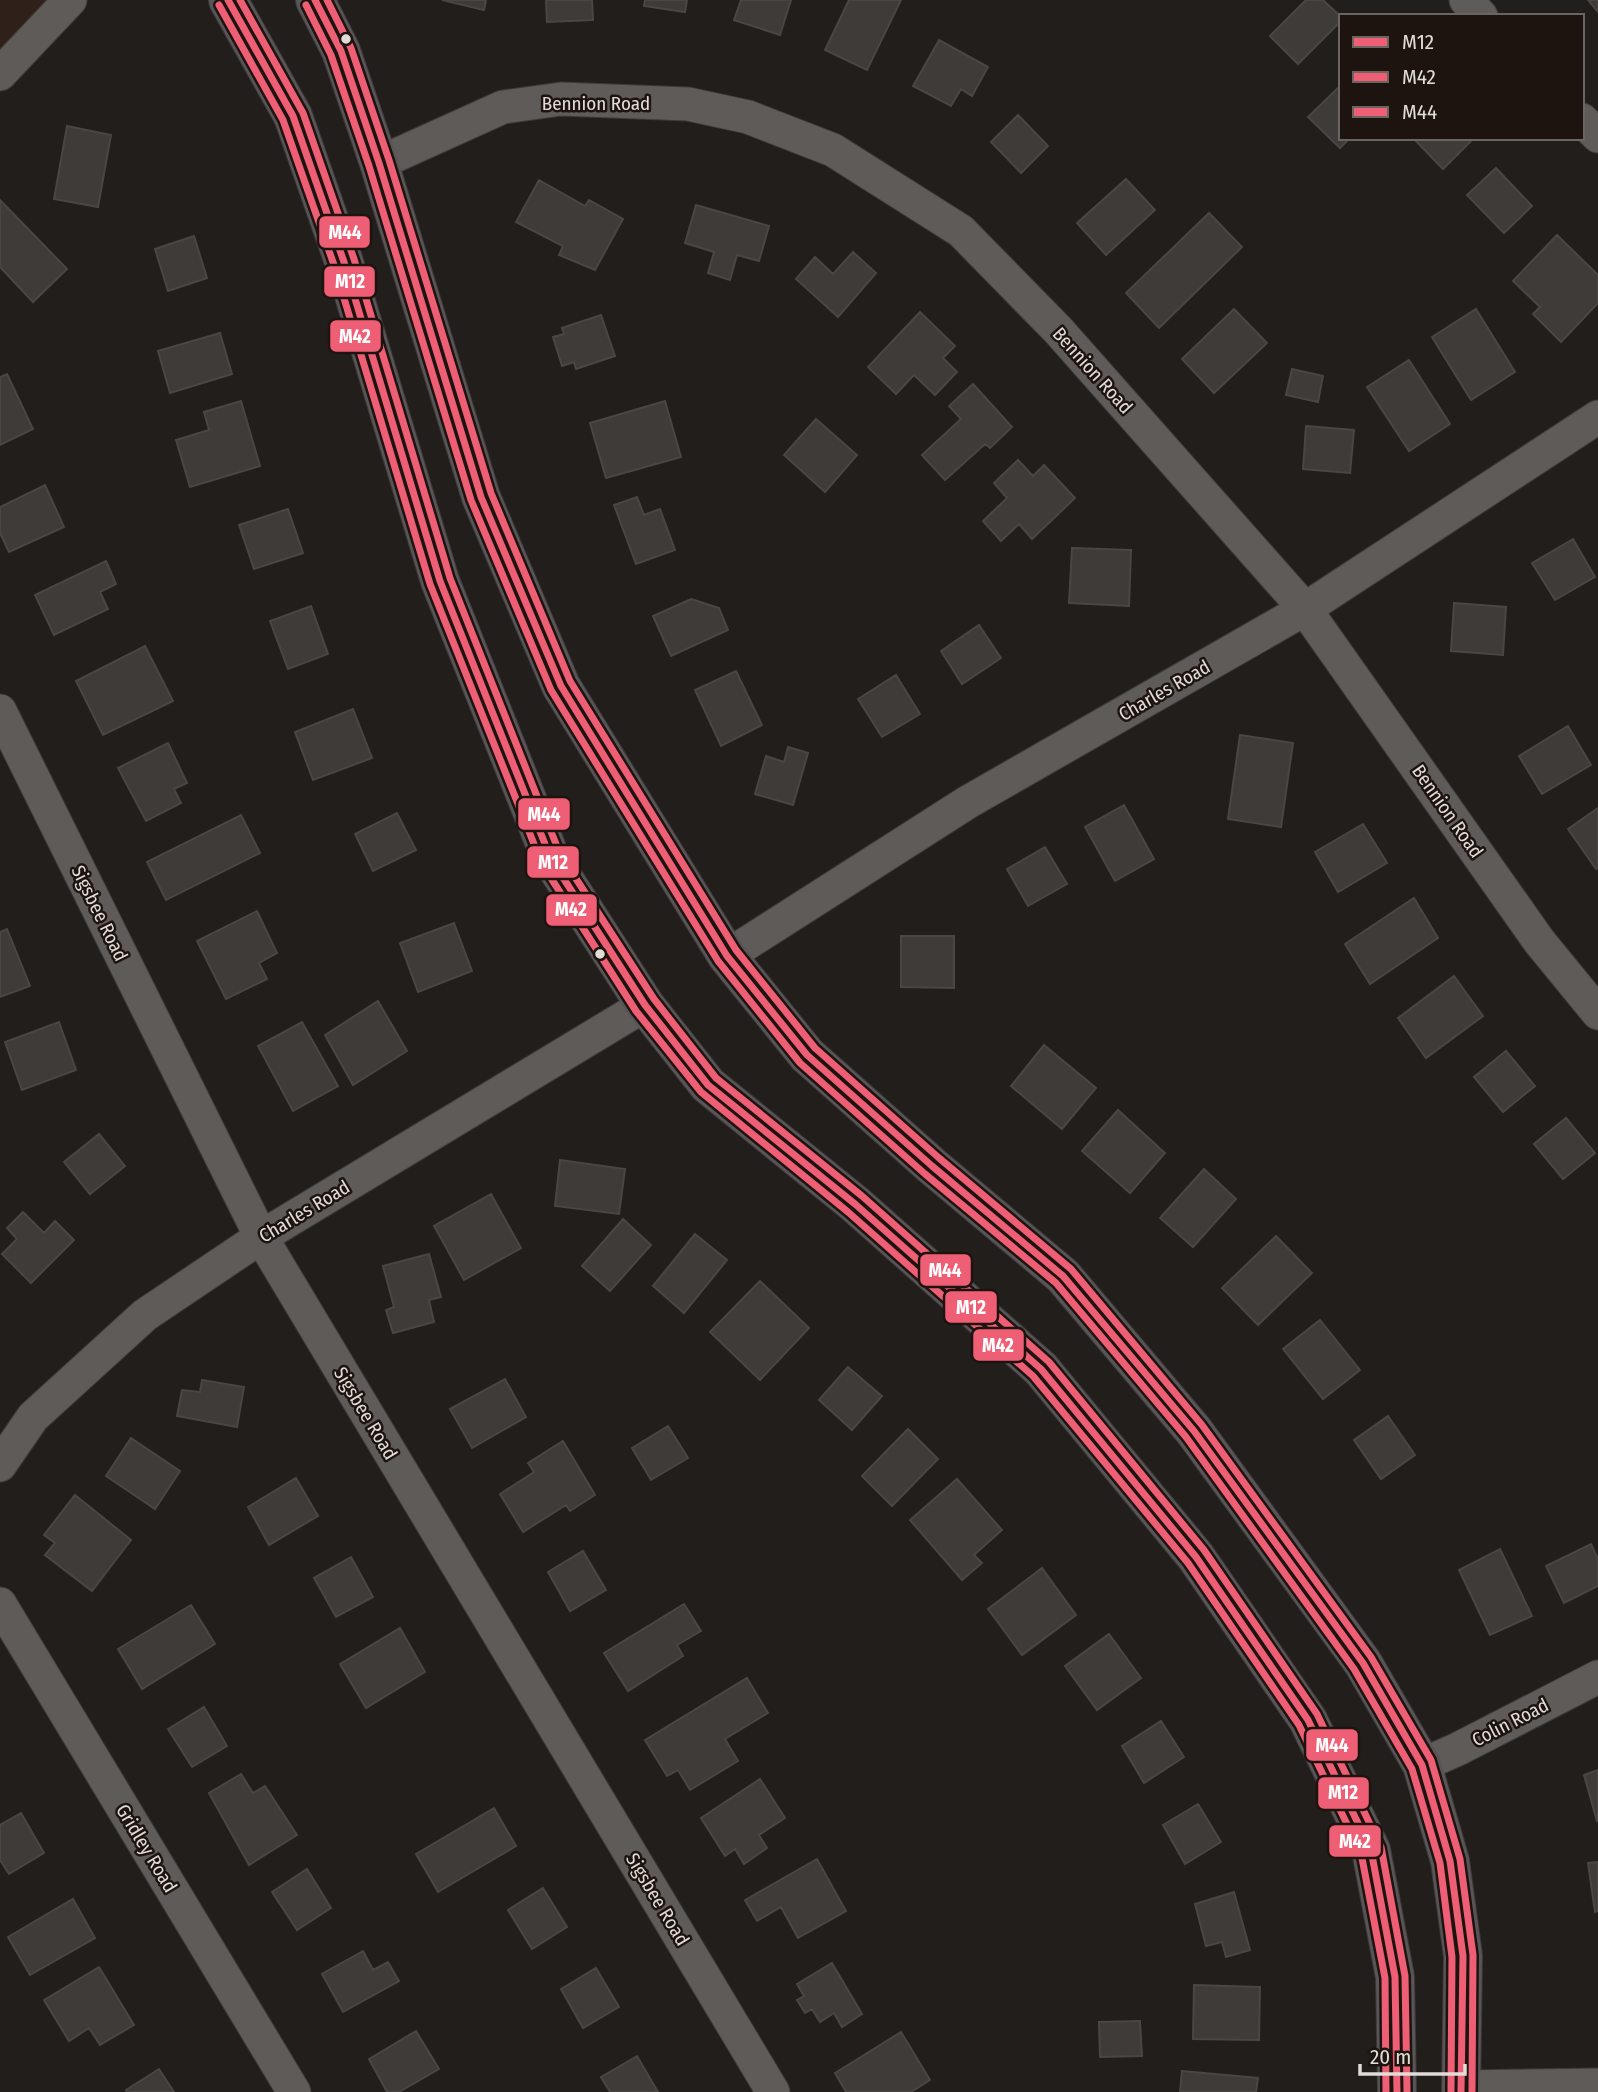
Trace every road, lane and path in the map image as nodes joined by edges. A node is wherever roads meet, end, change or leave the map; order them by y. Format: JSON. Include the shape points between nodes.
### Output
{"nodes":[{"id":1,"x":70,"y":0,"type":"edge"},
{"id":2,"x":228,"y":0,"type":"edge"},
{"id":3,"x":315,"y":0,"type":"edge"},
{"id":4,"x":1466,"y":0,"type":"edge"},
{"id":5,"x":1479,"y":14,"type":"edge"},
{"id":6,"x":0,"y":74,"type":"edge"},
{"id":7,"x":1584,"y":122,"type":"edge"},
{"id":8,"x":1598,"y":136,"type":"edge"},
{"id":9,"x":379,"y":163,"type":"junction"},
{"id":10,"x":1598,"y":417,"type":"edge"},
{"id":11,"x":1305,"y":609,"type":"junction"},
{"id":12,"x":0,"y":711,"type":"edge"},
{"id":13,"x":727,"y":956,"type":"junction"},
{"id":14,"x":645,"y":1005,"type":"junction"},
{"id":15,"x":1598,"y":1013,"type":"edge"},
{"id":16,"x":261,"y":1237,"type":"junction"},
{"id":17,"x":0,"y":1465,"type":"edge"},
{"id":18,"x":0,"y":1604,"type":"edge"},
{"id":19,"x":1598,"y":1677,"type":"edge"},
{"id":20,"x":1422,"y":1765,"type":"junction"},
{"id":21,"x":1598,"y":2085,"type":"edge"},
{"id":22,"x":1461,"y":2090,"type":"edge"},
{"id":23,"x":294,"y":2092,"type":"edge"},
{"id":24,"x":773,"y":2092,"type":"edge"},
{"id":25,"x":1397,"y":2092,"type":"edge"}],
"edges":[{"from":1,"to":6,"type":"street"},
{"from":2,"to":14,"type":"main road","via":[[293,116],[344,262],[440,581],[551,859]]},
{"from":3,"to":9,"type":"main road","via":[[341,51]]},
{"from":4,"to":5,"type":"street"},
{"from":7,"to":8,"type":"street"},
{"from":9,"to":11,"type":"street","name":"Bennion Road","via":[[503,107],[561,99],[688,104],[748,117],[833,150],[961,231],[1058,330]]},
{"from":9,"to":13,"type":"main road","via":[[481,497],[561,686]]},
{"from":10,"to":11,"type":"street","name":"Charles Road"},
{"from":11,"to":13,"type":"street","name":"Charles Road","via":[[968,802]]},
{"from":11,"to":15,"type":"street","name":"Bennion Road","via":[[1539,941]]},
{"from":12,"to":16,"type":"street","name":"Sigsbee Road"},
{"from":13,"to":20,"type":"main road","via":[[807,1055],[1063,1276],[1194,1431],[1363,1663]]},
{"from":14,"to":16,"type":"street","name":"Charles Road"},
{"from":14,"to":25,"type":"main road","via":[[708,1085],[855,1205],[1041,1369],[1204,1567],[1308,1720],[1371,1850],[1395,1977]]},
{"from":16,"to":17,"type":"street","name":"Charles Road","via":[[145,1315],[33,1417]]},
{"from":16,"to":24,"type":"street","name":"Sigsbee Road"},
{"from":18,"to":23,"type":"street","name":"Gridley Road"},
{"from":19,"to":20,"type":"street","name":"Colin Road"},
{"from":20,"to":22,"type":"main road","via":[[1450,1861],[1464,1956]]},
{"from":21,"to":22,"type":"street"}]}
